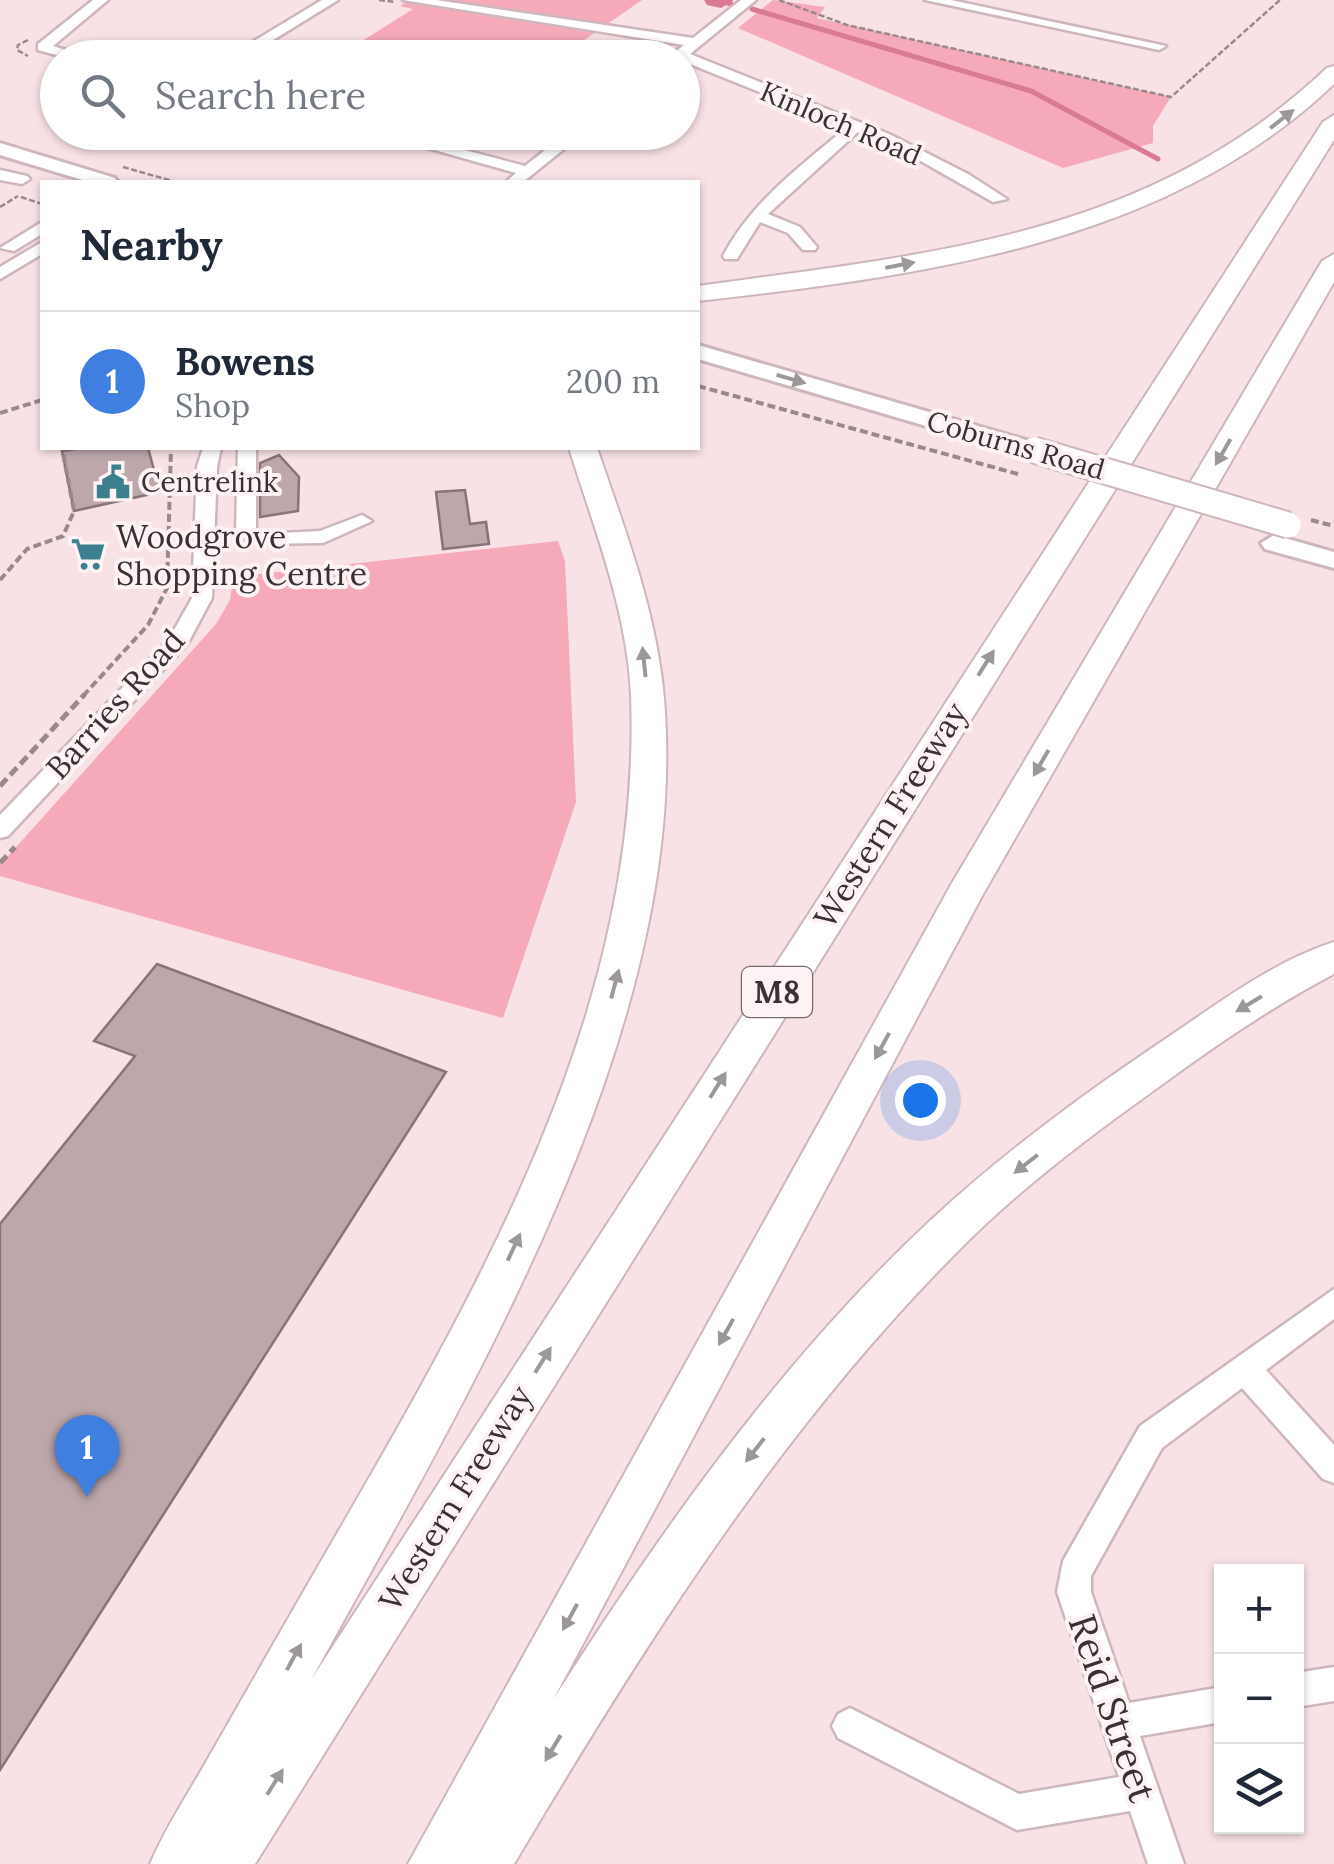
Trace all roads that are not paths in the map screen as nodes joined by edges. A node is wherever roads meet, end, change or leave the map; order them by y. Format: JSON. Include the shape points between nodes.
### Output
{"nodes":[{"id":1,"x":101,"y":0,"type":"edge"},
{"id":2,"x":331,"y":0,"type":"edge"},
{"id":3,"x":410,"y":0,"type":"edge"},
{"id":4,"x":749,"y":0,"type":"edge"},
{"id":5,"x":932,"y":0,"type":"edge"},
{"id":6,"x":1026,"y":0,"type":"edge"},
{"id":7,"x":1010,"y":16,"type":"junction"},
{"id":8,"x":52,"y":40,"type":"edge"},
{"id":9,"x":263,"y":40,"type":"edge"},
{"id":10,"x":670,"y":40,"type":"edge"},
{"id":11,"x":700,"y":41,"type":"edge"},
{"id":12,"x":1159,"y":46,"type":"dead end"},
{"id":13,"x":700,"y":65,"type":"edge"},
{"id":14,"x":1334,"y":72,"type":"edge"},
{"id":15,"x":1334,"y":122,"type":"edge"},
{"id":16,"x":855,"y":127,"type":"junction"},
{"id":17,"x":0,"y":149,"type":"edge"},
{"id":18,"x":445,"y":150,"type":"edge"},
{"id":19,"x":555,"y":150,"type":"edge"},
{"id":20,"x":527,"y":172,"type":"junction"},
{"id":21,"x":0,"y":174,"type":"edge"},
{"id":22,"x":101,"y":180,"type":"edge"},
{"id":23,"x":515,"y":180,"type":"edge"},
{"id":24,"x":27,"y":187,"type":"edge"},
{"id":25,"x":999,"y":198,"type":"dead end"},
{"id":26,"x":757,"y":215,"type":"junction"},
{"id":27,"x":40,"y":228,"type":"edge"},
{"id":28,"x":21,"y":241,"type":"junction"},
{"id":29,"x":40,"y":244,"type":"edge"},
{"id":30,"x":40,"y":245,"type":"edge"},
{"id":31,"x":809,"y":248,"type":"dead end"},
{"id":32,"x":731,"y":256,"type":"dead end"},
{"id":33,"x":1334,"y":262,"type":"edge"},
{"id":34,"x":2,"y":266,"type":"edge"},
{"id":35,"x":701,"y":293,"type":"edge"},
{"id":36,"x":700,"y":353,"type":"edge"},
{"id":37,"x":700,"y":375,"type":"edge"},
{"id":38,"x":211,"y":450,"type":"edge"},
{"id":39,"x":246,"y":450,"type":"edge"},
{"id":40,"x":585,"y":450,"type":"edge"},
{"id":41,"x":1024,"y":464,"type":"junction"},
{"id":42,"x":362,"y":520,"type":"dead end"},
{"id":43,"x":1281,"y":534,"type":"junction"},
{"id":44,"x":1334,"y":538,"type":"edge"},
{"id":45,"x":1334,"y":560,"type":"edge"},
{"id":46,"x":0,"y":830,"type":"edge"},
{"id":47,"x":1334,"y":957,"type":"edge"},
{"id":48,"x":1334,"y":1302,"type":"edge"},
{"id":49,"x":1245,"y":1369,"type":"junction"},
{"id":50,"x":1334,"y":1468,"type":"edge"},
{"id":51,"x":1334,"y":1684,"type":"edge"},
{"id":52,"x":1304,"y":1689,"type":"edge"},
{"id":53,"x":1214,"y":1705,"type":"edge"},
{"id":54,"x":1117,"y":1722,"type":"junction"},
{"id":55,"x":850,"y":1726,"type":"dead end"},
{"id":56,"x":1141,"y":1791,"type":"junction"},
{"id":57,"x":178,"y":1864,"type":"edge"},
{"id":58,"x":223,"y":1864,"type":"edge"},
{"id":59,"x":436,"y":1864,"type":"edge"},
{"id":60,"x":483,"y":1864,"type":"edge"},
{"id":61,"x":1166,"y":1864,"type":"edge"}],
"edges":[{"from":1,"to":8,"type":"street"},
{"from":2,"to":9,"type":"street"},
{"from":3,"to":10,"type":"street"},
{"from":4,"to":11,"type":"street"},
{"from":5,"to":7,"type":"street"},
{"from":6,"to":7,"type":"street"},
{"from":7,"to":12,"type":"street"},
{"from":13,"to":16,"type":"street","name":"Kinloch Road"},
{"from":35,"to":14,"type":"highway","one_way":true,"via":[[942,258],[1096,214],[1183,179],[1257,138]]},
{"from":58,"to":15,"type":"highway","name":"Western Freeway","number":"M8","one_way":true},
{"from":16,"to":25,"type":"street","name":"Kinloch Road"},
{"from":16,"to":26,"type":"street"},
{"from":17,"to":22,"type":"main road"},
{"from":18,"to":20,"type":"street"},
{"from":19,"to":20,"type":"street"},
{"from":20,"to":23,"type":"street"},
{"from":21,"to":24,"type":"main road"},
{"from":26,"to":31,"type":"street","via":[[794,230]]},
{"from":26,"to":32,"type":"street"},
{"from":27,"to":28,"type":"street"},
{"from":28,"to":29,"type":"street"},
{"from":28,"to":34,"type":"street"},
{"from":30,"to":34,"type":"street"},
{"from":33,"to":59,"type":"highway","one_way":true,"via":[[965,892]]},
{"from":36,"to":41,"type":"main road","name":"Coburns Road","one_way":true},
{"from":37,"to":41,"type":"main road","name":"Coburns Road"},
{"from":38,"to":46,"type":"street","name":"Barries Road","via":[[202,598],[176,643]]},
{"from":39,"to":42,"type":"street","via":[[246,531],[258,540],[322,536]]},
{"from":57,"to":40,"type":"highway","one_way":true,"via":[[492,1296],[607,1013],[641,858],[647,698],[637,616]]},
{"from":41,"to":43,"type":"main road","name":"Coburns Road"},
{"from":43,"to":44,"type":"main road","name":"Coburns Road"},
{"from":43,"to":45,"type":"main road","name":"Coburns Road"},
{"from":47,"to":60,"type":"highway","one_way":true,"via":[[1223,1021],[1103,1104],[1013,1174],[876,1306],[726,1487],[656,1585]]},
{"from":48,"to":49,"type":"street","name":"Reid Street"},
{"from":49,"to":50,"type":"street"},
{"from":49,"to":54,"type":"street","name":"Reid Street","via":[[1151,1437],[1074,1573],[1074,1592]]},
{"from":51,"to":52,"type":"street"},
{"from":53,"to":54,"type":"street"},
{"from":54,"to":56,"type":"street","name":"Reid Street"},
{"from":55,"to":56,"type":"street","via":[[1017,1812]]},
{"from":56,"to":61,"type":"street","name":"Reid Street"}]}
